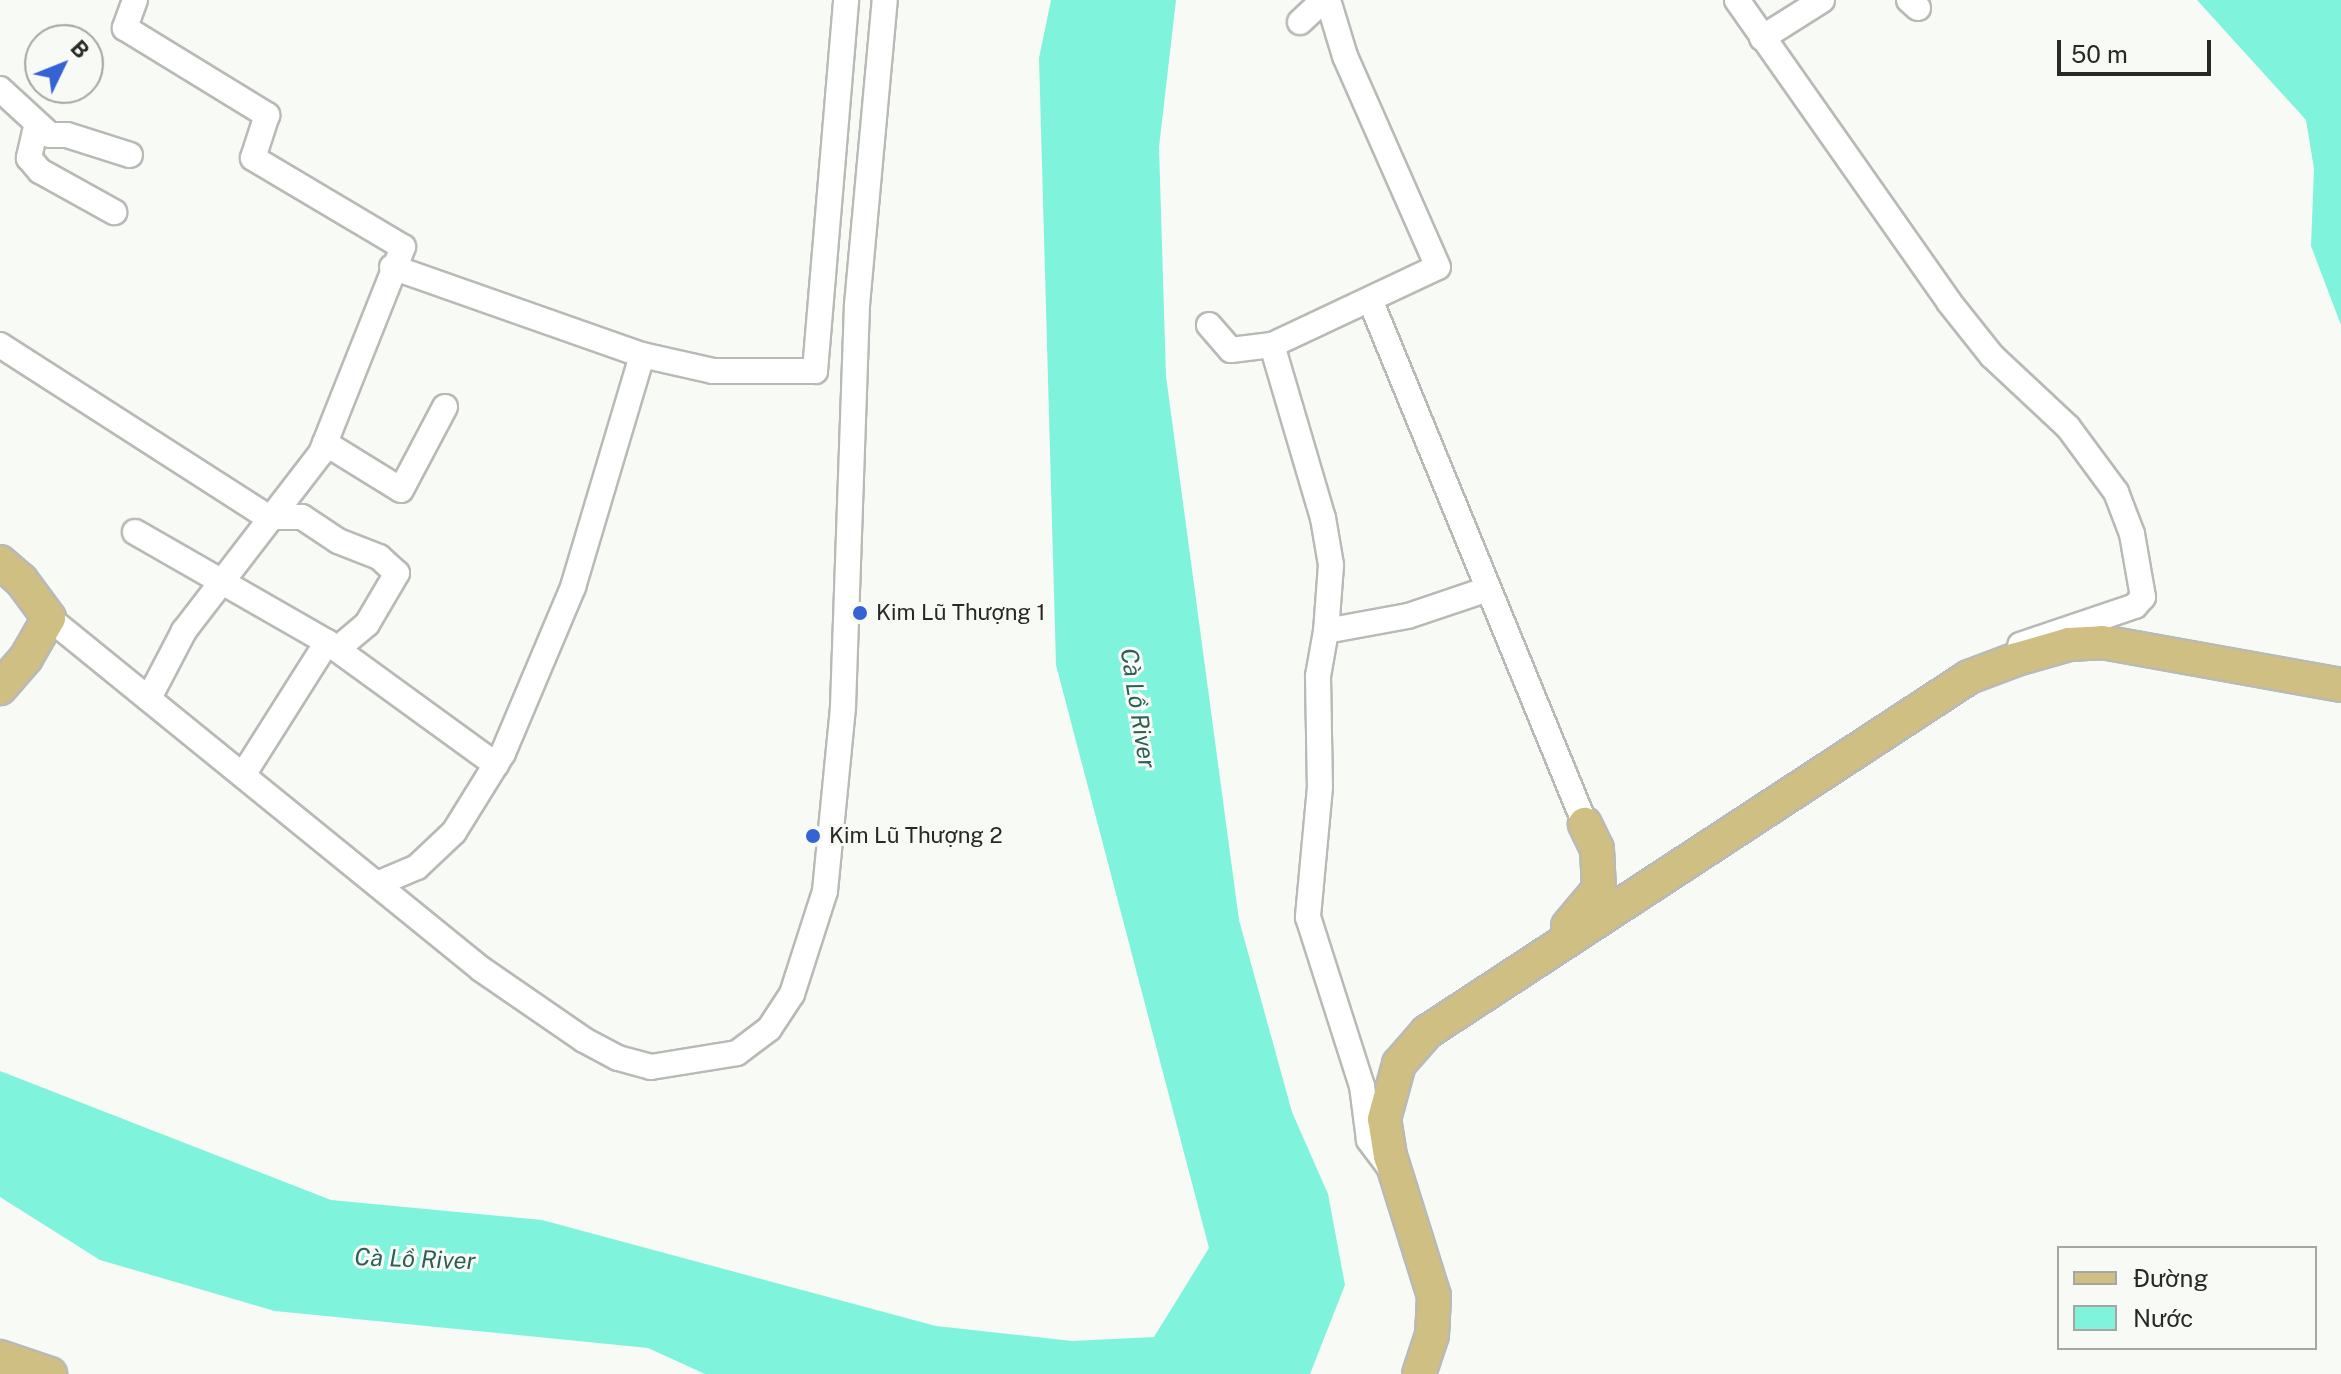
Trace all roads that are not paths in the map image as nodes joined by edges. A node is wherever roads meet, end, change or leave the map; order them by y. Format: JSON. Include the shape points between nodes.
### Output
{"nodes":[{"id":1,"x":135,"y":0,"type":"edge"},
{"id":2,"x":846,"y":0,"type":"edge"},
{"id":3,"x":885,"y":0,"type":"edge"},
{"id":4,"x":1326,"y":0,"type":"edge"},
{"id":5,"x":1737,"y":0,"type":"edge"},
{"id":6,"x":1822,"y":0,"type":"edge"},
{"id":7,"x":1300,"y":22,"type":"dead end"},
{"id":8,"x":1762,"y":38,"type":"junction"},
{"id":9,"x":0,"y":89,"type":"edge"},
{"id":10,"x":36,"y":127,"type":"junction"},
{"id":11,"x":130,"y":155,"type":"dead end"},
{"id":12,"x":114,"y":212,"type":"dead end"},
{"id":13,"x":392,"y":267,"type":"junction"},
{"id":14,"x":1371,"y":302,"type":"junction"},
{"id":15,"x":857,"y":305,"type":"junction"},
{"id":16,"x":1209,"y":325,"type":"dead end"},
{"id":17,"x":0,"y":345,"type":"edge"},
{"id":18,"x":1272,"y":345,"type":"junction"},
{"id":19,"x":642,"y":355,"type":"junction"},
{"id":20,"x":815,"y":371,"type":"junction"},
{"id":21,"x":445,"y":407,"type":"dead end"},
{"id":22,"x":325,"y":443,"type":"junction"},
{"id":23,"x":268,"y":517,"type":"junction"},
{"id":24,"x":135,"y":532,"type":"dead end"},
{"id":25,"x":0,"y":562,"type":"edge"},
{"id":26,"x":224,"y":579,"type":"junction"},
{"id":27,"x":1485,"y":590,"type":"junction"},
{"id":28,"x":49,"y":618,"type":"junction"},
{"id":29,"x":1326,"y":631,"type":"junction"},
{"id":30,"x":332,"y":646,"type":"junction"},
{"id":31,"x":1969,"y":677,"type":"junction"},
{"id":32,"x":2341,"y":685,"type":"edge"},
{"id":33,"x":0,"y":688,"type":"edge"},
{"id":34,"x":149,"y":698,"type":"junction"},
{"id":35,"x":496,"y":765,"type":"junction"},
{"id":36,"x":243,"y":775,"type":"junction"},
{"id":37,"x":1585,"y":824,"type":"joint"},
{"id":38,"x":377,"y":884,"type":"junction"},
{"id":39,"x":1536,"y":961,"type":"junction"},
{"id":40,"x":1396,"y":1175,"type":"junction"},
{"id":41,"x":0,"y":1357,"type":"edge"},
{"id":42,"x":50,"y":1374,"type":"edge"},
{"id":43,"x":1419,"y":1374,"type":"edge"}],
"edges":[{"from":1,"to":13,"type":"street","via":[[125,28],[267,115],[253,158],[403,247]]},
{"from":2,"to":20,"type":"street"},
{"from":3,"to":15,"type":"street"},
{"from":4,"to":7,"type":"street"},
{"from":4,"to":14,"type":"street","via":[[1345,56],[1437,260],[1432,271]]},
{"from":5,"to":8,"type":"street"},
{"from":6,"to":8,"type":"street"},
{"from":8,"to":31,"type":"street","via":[[1949,302],[1992,356],[2024,381],[2095,460],[2116,492],[2132,534],[2143,577],[2143,597],[2135,606],[2021,644]]},
{"from":9,"to":10,"type":"street"},
{"from":10,"to":11,"type":"street"},
{"from":10,"to":12,"type":"street","via":[[29,158],[40,171]]},
{"from":13,"to":19,"type":"street"},
{"from":13,"to":22,"type":"street"},
{"from":14,"to":18,"type":"street"},
{"from":14,"to":27,"type":"street"},
{"from":15,"to":20,"type":"street"},
{"from":15,"to":38,"type":"street","via":[[843,706],[825,891],[808,956],[769,1029],[737,1053],[686,1065],[651,1067],[618,1058],[481,969]]},
{"from":16,"to":18,"type":"street","via":[[1231,350]]},
{"from":17,"to":23,"type":"street"},
{"from":18,"to":29,"type":"street","via":[[1323,518],[1331,565]]},
{"from":19,"to":20,"type":"street","via":[[713,371]]},
{"from":19,"to":35,"type":"street","via":[[573,587]]},
{"from":21,"to":22,"type":"street","via":[[401,490]]},
{"from":22,"to":23,"type":"street"},
{"from":23,"to":26,"type":"street"},
{"from":23,"to":30,"type":"street","via":[[302,517],[338,541],[379,557],[397,573],[367,624]]},
{"from":24,"to":26,"type":"street"},
{"from":25,"to":28,"type":"main road"},
{"from":26,"to":30,"type":"street"},
{"from":26,"to":34,"type":"street","via":[[184,631]]},
{"from":27,"to":29,"type":"street","via":[[1408,616]]},
{"from":27,"to":37,"type":"street"},
{"from":28,"to":33,"type":"main road","via":[[26,658]]},
{"from":28,"to":34,"type":"street"},
{"from":29,"to":40,"type":"street","via":[[1318,676],[1320,787],[1308,917],[1358,1073],[1369,1140]]},
{"from":30,"to":35,"type":"street"},
{"from":30,"to":36,"type":"street"},
{"from":31,"to":32,"type":"main road","via":[[2069,644],[2102,642]]},
{"from":31,"to":39,"type":"main road"},
{"from":34,"to":36,"type":"street"},
{"from":35,"to":38,"type":"street","via":[[454,832],[417,867]]},
{"from":36,"to":38,"type":"street"},
{"from":37,"to":39,"type":"main road","via":[[1597,849],[1599,889]]},
{"from":39,"to":40,"type":"main road","via":[[1427,1032],[1399,1064],[1384,1119]]},
{"from":40,"to":43,"type":"main road","via":[[1434,1296],[1432,1335]]},
{"from":41,"to":42,"type":"main road"}]}
